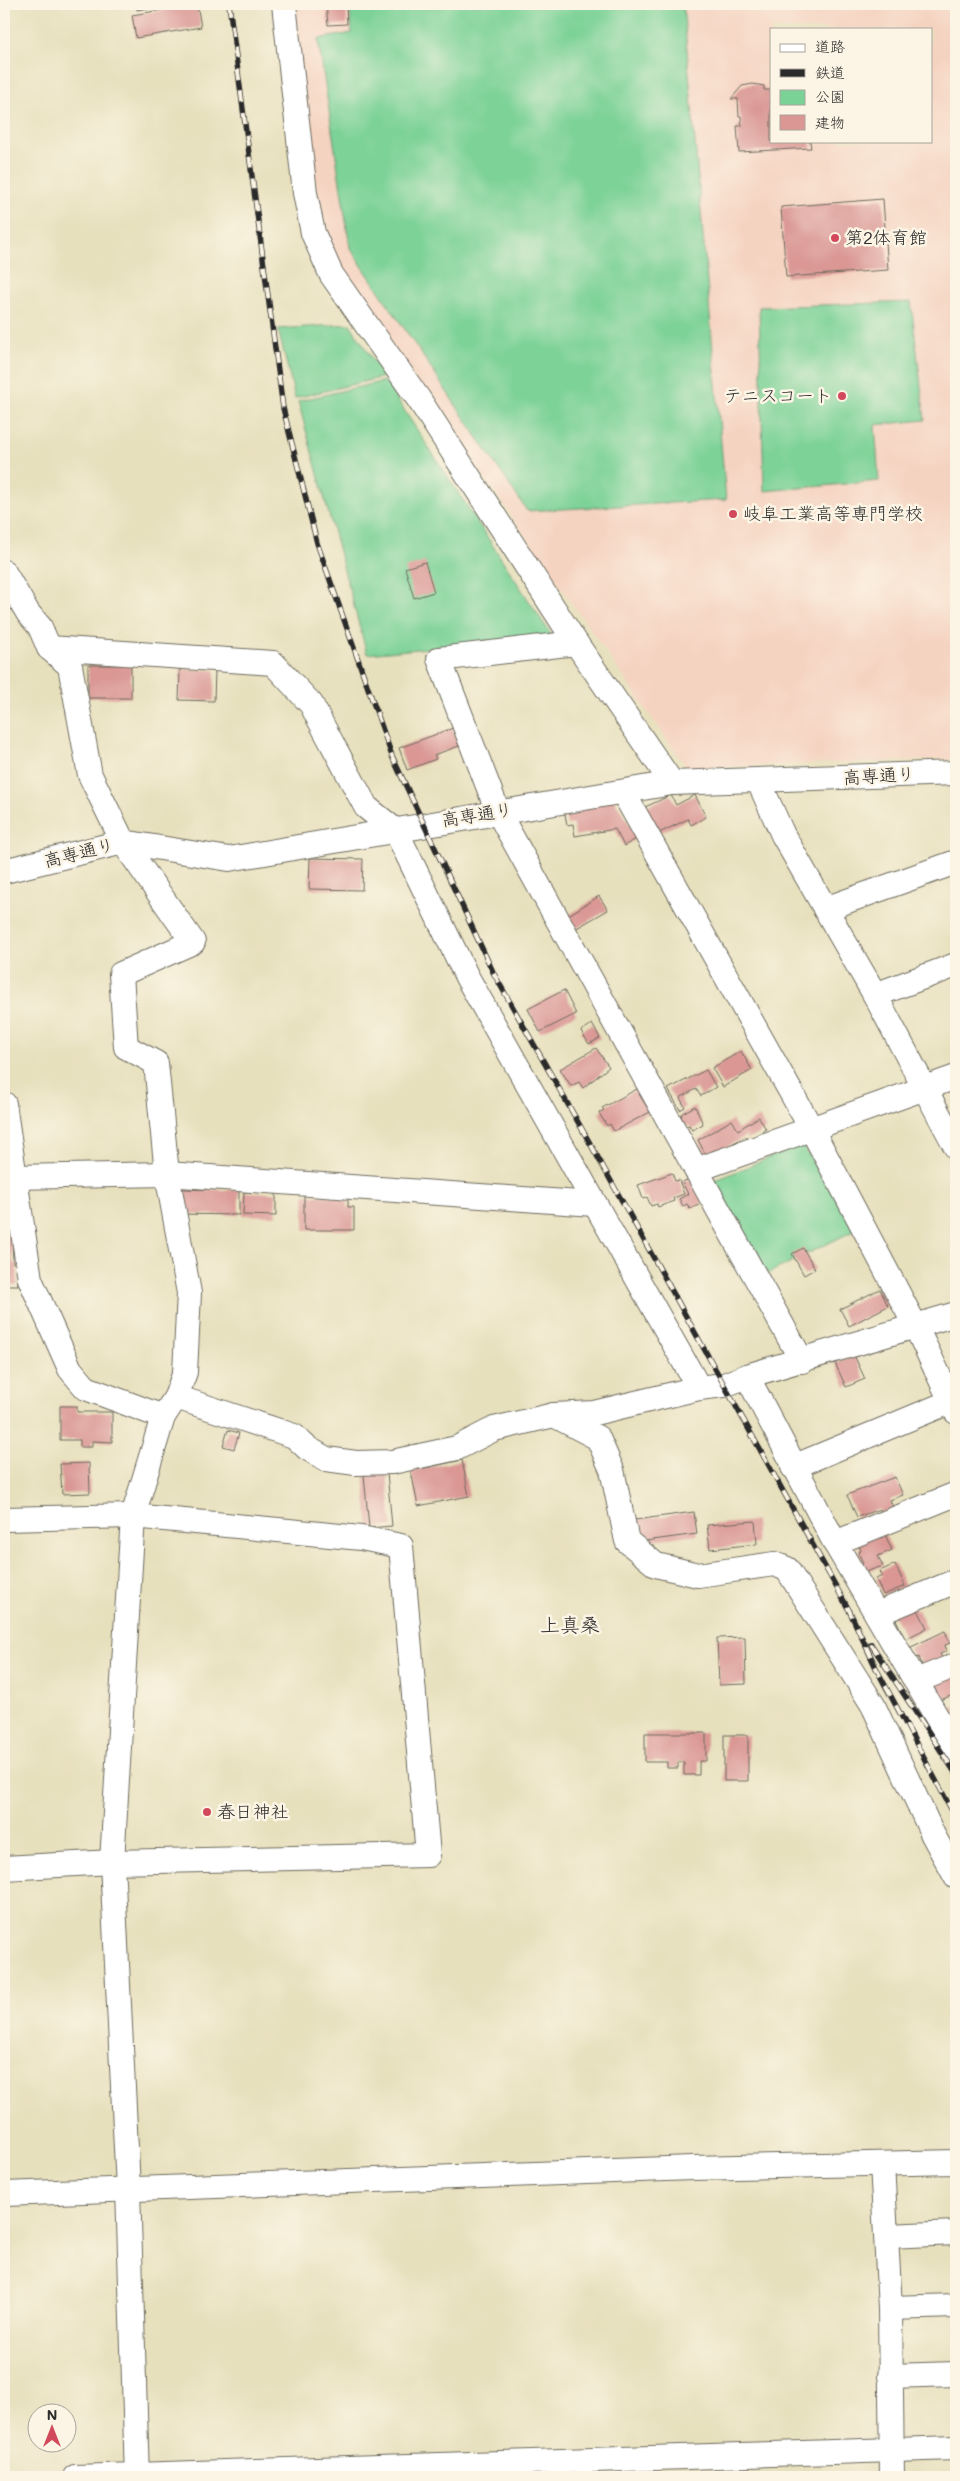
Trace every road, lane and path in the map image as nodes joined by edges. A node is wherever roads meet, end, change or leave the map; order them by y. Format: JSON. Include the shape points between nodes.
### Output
{"nodes":[{"id":1,"x":284,"y":4,"type":"edge"},
{"id":2,"x":5,"y":576,"type":"edge"},
{"id":3,"x":576,"y":643,"type":"junction"},
{"id":4,"x":49,"y":648,"type":"junction"},
{"id":5,"x":956,"y":772,"type":"edge"},
{"id":6,"x":759,"y":782,"type":"junction"},
{"id":7,"x":672,"y":783,"type":"junction"},
{"id":8,"x":623,"y":792,"type":"junction"},
{"id":9,"x":498,"y":812,"type":"junction"},
{"id":10,"x":396,"y":830,"type":"junction"},
{"id":11,"x":123,"y":842,"type":"junction"},
{"id":12,"x":956,"y":862,"type":"edge"},
{"id":13,"x":4,"y":870,"type":"edge"},
{"id":14,"x":825,"y":909,"type":"junction"},
{"id":15,"x":956,"y":965,"type":"edge"},
{"id":16,"x":875,"y":995,"type":"junction"},
{"id":17,"x":956,"y":1077,"type":"edge"},
{"id":18,"x":927,"y":1088,"type":"junction"},
{"id":19,"x":4,"y":1104,"type":"edge"},
{"id":20,"x":811,"y":1128,"type":"junction"},
{"id":21,"x":956,"y":1147,"type":"edge"},
{"id":22,"x":696,"y":1170,"type":"junction"},
{"id":23,"x":167,"y":1174,"type":"junction"},
{"id":24,"x":12,"y":1189,"type":"edge"},
{"id":25,"x":594,"y":1204,"type":"junction"},
{"id":26,"x":956,"y":1314,"type":"edge"},
{"id":27,"x":916,"y":1326,"type":"junction"},
{"id":28,"x":802,"y":1361,"type":"junction"},
{"id":29,"x":747,"y":1376,"type":"junction"},
{"id":30,"x":699,"y":1388,"type":"junction"},
{"id":31,"x":176,"y":1397,"type":"junction"},
{"id":32,"x":954,"y":1407,"type":"edge"},
{"id":33,"x":554,"y":1415,"type":"junction"},
{"id":34,"x":162,"y":1417,"type":"junction"},
{"id":35,"x":793,"y":1467,"type":"junction"},
{"id":36,"x":956,"y":1494,"type":"edge"},
{"id":37,"x":133,"y":1516,"type":"junction"},
{"id":38,"x":4,"y":1519,"type":"edge"},
{"id":39,"x":835,"y":1543,"type":"junction"},
{"id":40,"x":956,"y":1581,"type":"edge"},
{"id":41,"x":877,"y":1614,"type":"junction"},
{"id":42,"x":956,"y":1665,"type":"edge"},
{"id":43,"x":916,"y":1681,"type":"junction"},
{"id":44,"x":954,"y":1743,"type":"edge"},
{"id":45,"x":112,"y":1862,"type":"junction"},
{"id":46,"x":4,"y":1868,"type":"edge"},
{"id":47,"x":956,"y":1876,"type":"edge"},
{"id":48,"x":956,"y":2162,"type":"edge"},
{"id":49,"x":882,"y":2164,"type":"junction"},
{"id":50,"x":128,"y":2189,"type":"junction"},
{"id":51,"x":4,"y":2194,"type":"edge"},
{"id":52,"x":956,"y":2233,"type":"edge"},
{"id":53,"x":888,"y":2236,"type":"junction"},
{"id":54,"x":956,"y":2306,"type":"edge"},
{"id":55,"x":890,"y":2308,"type":"junction"},
{"id":56,"x":956,"y":2374,"type":"edge"},
{"id":57,"x":890,"y":2376,"type":"junction"},
{"id":58,"x":956,"y":2448,"type":"edge"},
{"id":59,"x":891,"y":2452,"type":"junction"},
{"id":60,"x":137,"y":2476,"type":"edge"},
{"id":61,"x":75,"y":2477,"type":"edge"},
{"id":62,"x":892,"y":2477,"type":"edge"}],
"edges":[{"from":1,"to":3,"type":"street","via":[[305,193],[313,233],[328,266],[346,297],[420,401]]},
{"from":2,"to":4,"type":"street","via":[[40,627]]},
{"from":3,"to":7,"type":"street"},
{"from":3,"to":9,"type":"street","via":[[439,659]]},
{"from":4,"to":10,"type":"street","via":[[273,663],[311,704],[366,807]]},
{"from":4,"to":11,"type":"street","via":[[70,666],[90,774]]},
{"from":5,"to":6,"type":"street","name":"高専通り"},
{"from":6,"to":7,"type":"street","name":"高専通り"},
{"from":6,"to":14,"type":"street","via":[[783,835]]},
{"from":7,"to":8,"type":"street","name":"高専通り"},
{"from":8,"to":9,"type":"street","name":"高専通り"},
{"from":8,"to":20,"type":"street"},
{"from":9,"to":10,"type":"street","name":"高専通り"},
{"from":9,"to":22,"type":"street"},
{"from":10,"to":11,"type":"street","name":"高専通り","via":[[229,859]]},
{"from":10,"to":25,"type":"street","via":[[468,977]]},
{"from":11,"to":13,"type":"street","name":"高専通り"},
{"from":11,"to":23,"type":"street","via":[[193,942],[121,974],[126,1047],[156,1063]]},
{"from":12,"to":14,"type":"street"},
{"from":14,"to":16,"type":"street"},
{"from":15,"to":16,"type":"street"},
{"from":16,"to":18,"type":"street"},
{"from":17,"to":18,"type":"street"},
{"from":18,"to":20,"type":"street"},
{"from":18,"to":21,"type":"street"},
{"from":19,"to":24,"type":"street"},
{"from":20,"to":22,"type":"street"},
{"from":20,"to":27,"type":"street"},
{"from":22,"to":28,"type":"street"},
{"from":23,"to":24,"type":"street"},
{"from":23,"to":25,"type":"street"},
{"from":23,"to":31,"type":"street","via":[[189,1293],[185,1372]]},
{"from":24,"to":34,"type":"street","via":[[30,1279],[70,1369],[86,1388]]},
{"from":25,"to":30,"type":"street"},
{"from":26,"to":27,"type":"street"},
{"from":27,"to":28,"type":"street"},
{"from":27,"to":32,"type":"street"},
{"from":28,"to":29,"type":"street"},
{"from":29,"to":30,"type":"street","via":[[724,1385]]},
{"from":29,"to":35,"type":"street"},
{"from":30,"to":33,"type":"street","via":[[594,1413]]},
{"from":31,"to":33,"type":"street","via":[[294,1436],[326,1459],[356,1463],[392,1462],[457,1448],[494,1429]]},
{"from":31,"to":34,"type":"street"},
{"from":32,"to":35,"type":"street"},
{"from":33,"to":47,"type":"street","via":[[598,1438],[612,1470],[627,1541],[656,1564],[698,1575],[774,1564],[787,1569],[873,1705],[933,1835]]},
{"from":34,"to":37,"type":"street"},
{"from":35,"to":39,"type":"street"},
{"from":36,"to":39,"type":"street"},
{"from":37,"to":38,"type":"street"},
{"from":37,"to":45,"type":"street"},
{"from":37,"to":45,"type":"street","via":[[360,1538],[401,1546],[428,1855]]},
{"from":39,"to":41,"type":"street"},
{"from":40,"to":41,"type":"street"},
{"from":41,"to":43,"type":"street"},
{"from":42,"to":43,"type":"street"},
{"from":43,"to":44,"type":"street"},
{"from":45,"to":46,"type":"street"},
{"from":45,"to":50,"type":"street"},
{"from":48,"to":49,"type":"street"},
{"from":49,"to":50,"type":"street"},
{"from":49,"to":53,"type":"street"},
{"from":50,"to":51,"type":"street"},
{"from":50,"to":60,"type":"street"},
{"from":52,"to":53,"type":"street"},
{"from":53,"to":55,"type":"street"},
{"from":54,"to":55,"type":"street"},
{"from":55,"to":57,"type":"street"},
{"from":56,"to":57,"type":"street"},
{"from":57,"to":59,"type":"street"},
{"from":58,"to":59,"type":"street"},
{"from":59,"to":60,"type":"street"},
{"from":59,"to":62,"type":"street"},
{"from":60,"to":61,"type":"street"}]}
